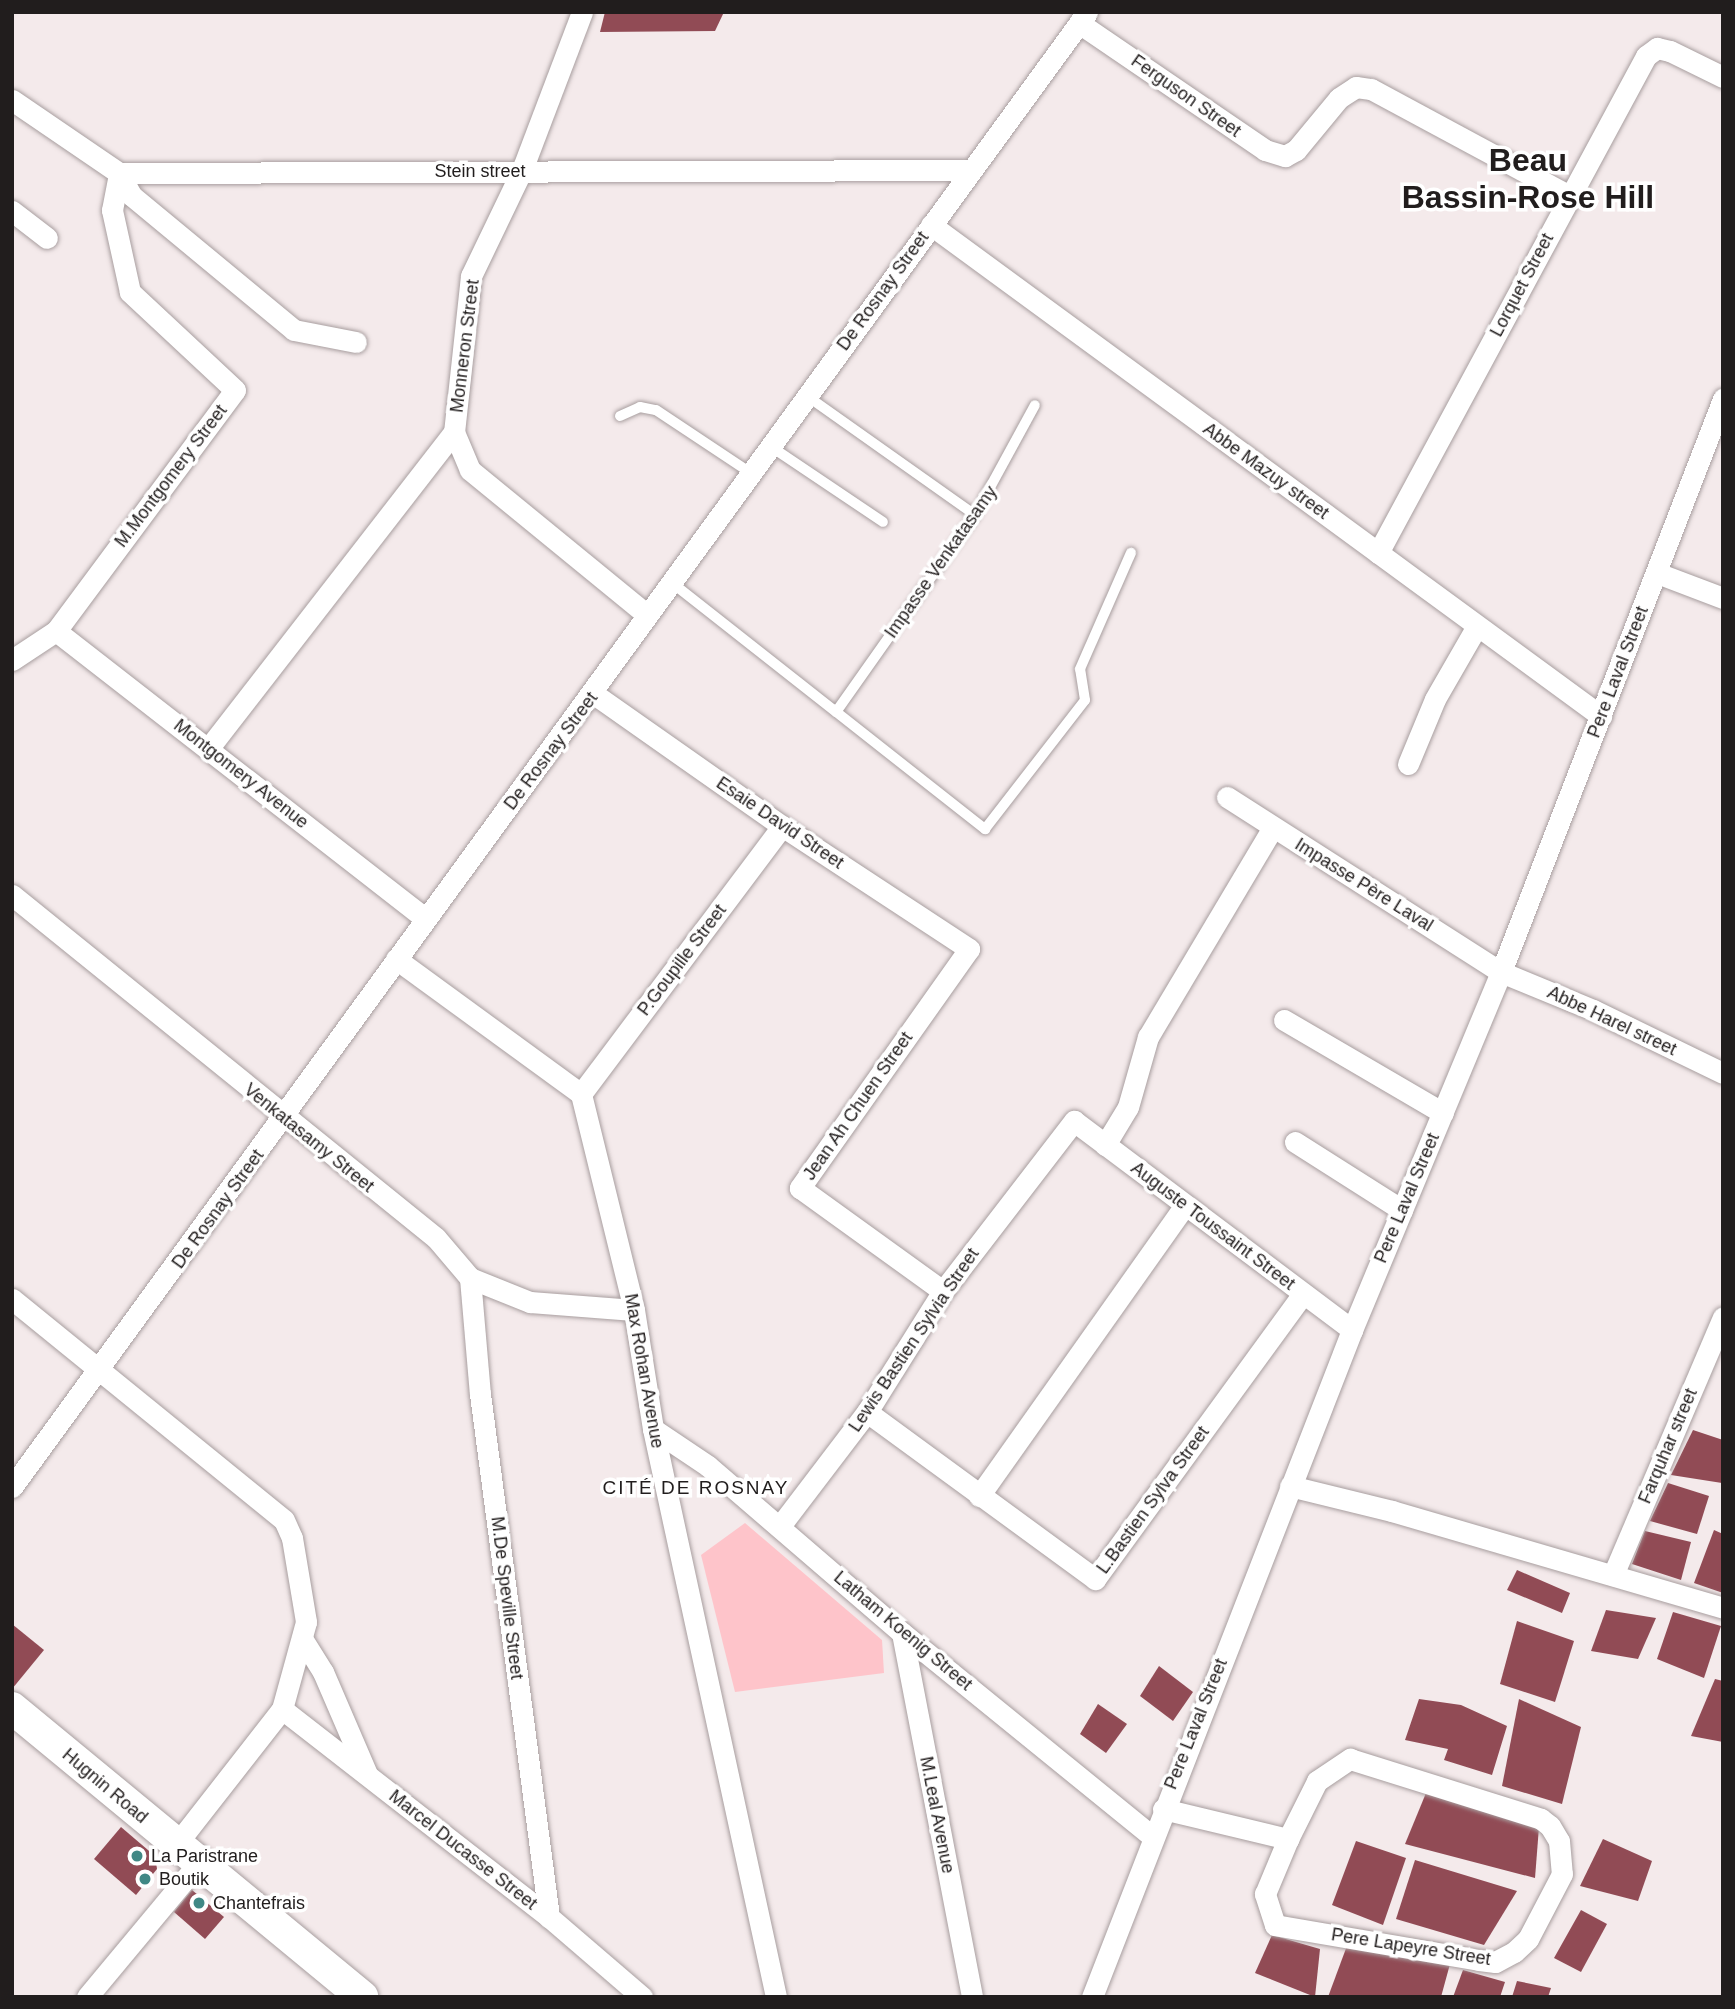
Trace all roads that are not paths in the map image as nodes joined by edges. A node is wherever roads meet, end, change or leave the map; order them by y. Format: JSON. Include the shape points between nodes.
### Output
{"nodes":[{"id":1,"x":582,"y":12,"type":"edge"},
{"id":2,"x":1083,"y":18,"type":"edge"},
{"id":3,"x":1723,"y":77,"type":"edge"},
{"id":4,"x":12,"y":100,"type":"edge"},
{"id":5,"x":522,"y":170,"type":"junction"},
{"id":6,"x":971,"y":170,"type":"junction"},
{"id":7,"x":118,"y":173,"type":"junction"},
{"id":8,"x":1570,"y":196,"type":"junction"},
{"id":9,"x":12,"y":211,"type":"edge"},
{"id":10,"x":931,"y":225,"type":"junction"},
{"id":11,"x":47,"y":238,"type":"dead end"},
{"id":12,"x":356,"y":342,"type":"dead end"},
{"id":13,"x":807,"y":396,"type":"junction"},
{"id":14,"x":1723,"y":399,"type":"edge"},
{"id":15,"x":1035,"y":405,"type":"dead end"},
{"id":16,"x":620,"y":416,"type":"dead end"},
{"id":17,"x":454,"y":432,"type":"junction"},
{"id":18,"x":770,"y":446,"type":"junction"},
{"id":19,"x":751,"y":472,"type":"junction"},
{"id":20,"x":975,"y":515,"type":"junction"},
{"id":21,"x":883,"y":522,"type":"dead end"},
{"id":22,"x":1131,"y":553,"type":"dead end"},
{"id":23,"x":1378,"y":553,"type":"junction"},
{"id":24,"x":1657,"y":573,"type":"junction"},
{"id":25,"x":671,"y":582,"type":"junction"},
{"id":26,"x":1723,"y":598,"type":"edge"},
{"id":27,"x":647,"y":615,"type":"junction"},
{"id":28,"x":1478,"y":626,"type":"junction"},
{"id":29,"x":56,"y":631,"type":"junction"},
{"id":30,"x":12,"y":660,"type":"edge"},
{"id":31,"x":594,"y":694,"type":"junction"},
{"id":32,"x":836,"y":712,"type":"junction"},
{"id":33,"x":1601,"y":716,"type":"junction"},
{"id":34,"x":208,"y":749,"type":"junction"},
{"id":35,"x":1408,"y":764,"type":"dead end"},
{"id":36,"x":1227,"y":797,"type":"dead end"},
{"id":37,"x":782,"y":826,"type":"junction"},
{"id":38,"x":1273,"y":827,"type":"junction"},
{"id":39,"x":12,"y":895,"type":"edge"},
{"id":40,"x":425,"y":918,"type":"junction"},
{"id":41,"x":969,"y":949,"type":"joint"},
{"id":42,"x":396,"y":959,"type":"junction"},
{"id":43,"x":1501,"y":972,"type":"junction"},
{"id":44,"x":1284,"y":1020,"type":"dead end"},
{"id":45,"x":1723,"y":1073,"type":"edge"},
{"id":46,"x":581,"y":1094,"type":"junction"},
{"id":47,"x":1443,"y":1113,"type":"junction"},
{"id":48,"x":284,"y":1119,"type":"junction"},
{"id":49,"x":1074,"y":1121,"type":"joint"},
{"id":50,"x":1295,"y":1142,"type":"dead end"},
{"id":51,"x":1105,"y":1145,"type":"junction"},
{"id":52,"x":1184,"y":1206,"type":"junction"},
{"id":53,"x":1402,"y":1210,"type":"junction"},
{"id":54,"x":470,"y":1278,"type":"junction"},
{"id":55,"x":943,"y":1291,"type":"junction"},
{"id":56,"x":1303,"y":1294,"type":"junction"},
{"id":57,"x":12,"y":1299,"type":"edge"},
{"id":58,"x":634,"y":1310,"type":"junction"},
{"id":59,"x":1723,"y":1317,"type":"edge"},
{"id":60,"x":1352,"y":1330,"type":"junction"},
{"id":61,"x":98,"y":1371,"type":"junction"},
{"id":62,"x":867,"y":1412,"type":"junction"},
{"id":63,"x":653,"y":1429,"type":"junction"},
{"id":64,"x":1290,"y":1486,"type":"junction"},
{"id":65,"x":12,"y":1487,"type":"edge"},
{"id":66,"x":979,"y":1496,"type":"junction"},
{"id":67,"x":780,"y":1526,"type":"junction"},
{"id":68,"x":1613,"y":1575,"type":"junction"},
{"id":69,"x":1723,"y":1608,"type":"edge"},
{"id":70,"x":305,"y":1631,"type":"junction"},
{"id":71,"x":902,"y":1633,"type":"junction"},
{"id":72,"x":12,"y":1707,"type":"edge"},
{"id":73,"x":282,"y":1709,"type":"junction"},
{"id":74,"x":368,"y":1776,"type":"junction"},
{"id":75,"x":1163,"y":1809,"type":"junction"},
{"id":76,"x":1152,"y":1836,"type":"junction"},
{"id":77,"x":1288,"y":1839,"type":"junction"},
{"id":78,"x":187,"y":1855,"type":"junction"},
{"id":79,"x":549,"y":1917,"type":"junction"},
{"id":80,"x":87,"y":1997,"type":"edge"},
{"id":81,"x":362,"y":1997,"type":"edge"},
{"id":82,"x":642,"y":1997,"type":"edge"},
{"id":83,"x":776,"y":1997,"type":"edge"},
{"id":84,"x":972,"y":1997,"type":"edge"},
{"id":85,"x":1092,"y":1997,"type":"edge"}],
"edges":[{"from":1,"to":5,"type":"street","name":"Monneron Street"},
{"from":2,"to":6,"type":"street","name":"De Rosnay Street"},
{"from":2,"to":8,"type":"street","name":"Ferguson Street","via":[[1265,150],[1285,156],[1296,150],[1339,97],[1356,87],[1371,89]]},
{"from":3,"to":8,"type":"street","name":"Lorquet Street","via":[[1670,51],[1657,48],[1646,56]]},
{"from":4,"to":7,"type":"street"},
{"from":5,"to":6,"type":"street","name":"Stein street"},
{"from":5,"to":7,"type":"street","name":"Stein street"},
{"from":5,"to":17,"type":"street","name":"Monneron Street","via":[[471,276]]},
{"from":6,"to":10,"type":"street","name":"De Rosnay Street"},
{"from":7,"to":12,"type":"street","via":[[132,197],[294,330]]},
{"from":7,"to":29,"type":"street","name":"M.Montgomery Street","via":[[111,210],[130,292],[235,390]]},
{"from":8,"to":23,"type":"street","name":"Lorquet Street"},
{"from":9,"to":11,"type":"street"},
{"from":10,"to":13,"type":"street","name":"De Rosnay Street"},
{"from":10,"to":23,"type":"street","name":"Abbe Mazuy street"},
{"from":13,"to":18,"type":"street","name":"De Rosnay Street"},
{"from":13,"to":20,"type":"lane"},
{"from":14,"to":24,"type":"street","name":"Pere Laval Street"},
{"from":15,"to":20,"type":"lane","name":"Impasse Venkatasamy"},
{"from":16,"to":19,"type":"lane","via":[[640,407],[656,410]]},
{"from":17,"to":27,"type":"street","name":"Monneron Street","via":[[470,470]]},
{"from":17,"to":34,"type":"street"},
{"from":18,"to":19,"type":"street","name":"De Rosnay Street"},
{"from":18,"to":21,"type":"lane"},
{"from":19,"to":25,"type":"street","name":"De Rosnay Street"},
{"from":20,"to":32,"type":"lane","name":"Impasse Venkatasamy"},
{"from":22,"to":32,"type":"lane","via":[[1080,668],[1085,700],[985,829]]},
{"from":23,"to":28,"type":"street","name":"Abbe Mazuy street"},
{"from":24,"to":26,"type":"street"},
{"from":24,"to":33,"type":"street","name":"Pere Laval Street"},
{"from":25,"to":27,"type":"street","name":"De Rosnay Street"},
{"from":25,"to":32,"type":"lane"},
{"from":27,"to":31,"type":"street","name":"De Rosnay Street"},
{"from":28,"to":33,"type":"street","name":"Abbe Mazuy street"},
{"from":28,"to":35,"type":"street","via":[[1435,699]]},
{"from":29,"to":30,"type":"street","name":"M.Montgomery Street"},
{"from":29,"to":34,"type":"street","name":"Montgomery Avenue"},
{"from":31,"to":37,"type":"street","name":"Esaie David Street"},
{"from":31,"to":40,"type":"street","name":"De Rosnay Street"},
{"from":33,"to":43,"type":"street","name":"Pere Laval Street"},
{"from":34,"to":40,"type":"street","name":"Montgomery Avenue"},
{"from":36,"to":38,"type":"street","name":"Impasse Père Laval"},
{"from":37,"to":41,"type":"street","name":"Esaie David Street"},
{"from":37,"to":46,"type":"street","name":"P.Goupille Street"},
{"from":38,"to":43,"type":"street","name":"Impasse Père Laval"},
{"from":38,"to":51,"type":"street","via":[[1148,1037],[1128,1107]]},
{"from":39,"to":48,"type":"street","name":"Venkatasamy Street"},
{"from":40,"to":42,"type":"street","name":"De Rosnay Street"},
{"from":41,"to":55,"type":"street","name":"Jean Ah Chuen Street","via":[[800,1188]]},
{"from":42,"to":46,"type":"street"},
{"from":42,"to":48,"type":"street","name":"De Rosnay Street"},
{"from":43,"to":45,"type":"street","name":"Abbe Harel street","via":[[1593,1010]]},
{"from":43,"to":47,"type":"street","name":"Pere Laval Street"},
{"from":44,"to":47,"type":"street"},
{"from":46,"to":58,"type":"street","name":"Max Rohan Avenue"},
{"from":47,"to":53,"type":"street","name":"Pere Laval Street"},
{"from":48,"to":54,"type":"street","name":"Venkatasamy Street","via":[[436,1238]]},
{"from":48,"to":61,"type":"street","name":"De Rosnay Street"},
{"from":49,"to":51,"type":"street","name":"Auguste Toussaint Street"},
{"from":49,"to":55,"type":"street","name":"Lewis Bastien Sylvia Street"},
{"from":50,"to":53,"type":"street"},
{"from":51,"to":52,"type":"street","name":"Auguste Toussaint Street"},
{"from":52,"to":56,"type":"street","name":"Auguste Toussaint Street"},
{"from":52,"to":66,"type":"street"},
{"from":53,"to":60,"type":"street","name":"Pere Laval Street"},
{"from":54,"to":58,"type":"street","name":"Venkatasamy Street","via":[[530,1302]]},
{"from":54,"to":79,"type":"street","name":"M.De Speville Street","via":[[480,1394]]},
{"from":55,"to":62,"type":"street","name":"Lewis Bastien Sylvia Street"},
{"from":56,"to":60,"type":"street","name":"Auguste Toussaint Street"},
{"from":56,"to":66,"type":"street","name":"L.Bastien Sylva Street","via":[[1095,1579]]},
{"from":57,"to":61,"type":"street"},
{"from":58,"to":63,"type":"street","name":"Max Rohan Avenue"},
{"from":59,"to":68,"type":"street","name":"Farquhar street"},
{"from":60,"to":64,"type":"street","name":"Pere Laval Street"},
{"from":61,"to":65,"type":"street","name":"De Rosnay Street"},
{"from":61,"to":70,"type":"street","via":[[284,1520],[292,1538]]},
{"from":62,"to":66,"type":"street","name":"L.Bastien Sylva Street"},
{"from":62,"to":67,"type":"street","name":"Lewis Bastien Sylvia Street"},
{"from":63,"to":67,"type":"street","name":"Latham Koenig Street","via":[[708,1466]]},
{"from":63,"to":83,"type":"street","name":"Max Rohan Avenue"},
{"from":64,"to":68,"type":"street"},
{"from":64,"to":75,"type":"street","name":"Pere Laval Street"},
{"from":67,"to":71,"type":"street","name":"Latham Koenig Street"},
{"from":68,"to":69,"type":"street"},
{"from":70,"to":73,"type":"street"},
{"from":70,"to":74,"type":"street"},
{"from":71,"to":76,"type":"street","name":"Latham Koenig Street"},
{"from":71,"to":84,"type":"street","name":"M.Leal Avenue"},
{"from":72,"to":78,"type":"main road","name":"Hugnin Road"},
{"from":73,"to":74,"type":"street","name":"Marcel Ducasse Street"},
{"from":73,"to":78,"type":"street"},
{"from":74,"to":79,"type":"street","name":"Marcel Ducasse Street"},
{"from":75,"to":76,"type":"street","name":"Pere Laval Street"},
{"from":75,"to":77,"type":"street"},
{"from":76,"to":85,"type":"street","name":"Pere Laval Street"},
{"from":77,"to":77,"type":"street","name":"Pere Lapeyre Street","via":[[1265,1894],[1275,1925],[1479,1961],[1506,1957],[1528,1939],[1562,1874],[1559,1841],[1541,1819],[1350,1759],[1317,1781]]},
{"from":78,"to":80,"type":"street"},
{"from":78,"to":81,"type":"main road","name":"Hugnin Road"},
{"from":79,"to":82,"type":"street","name":"Marcel Ducasse Street"}]}
